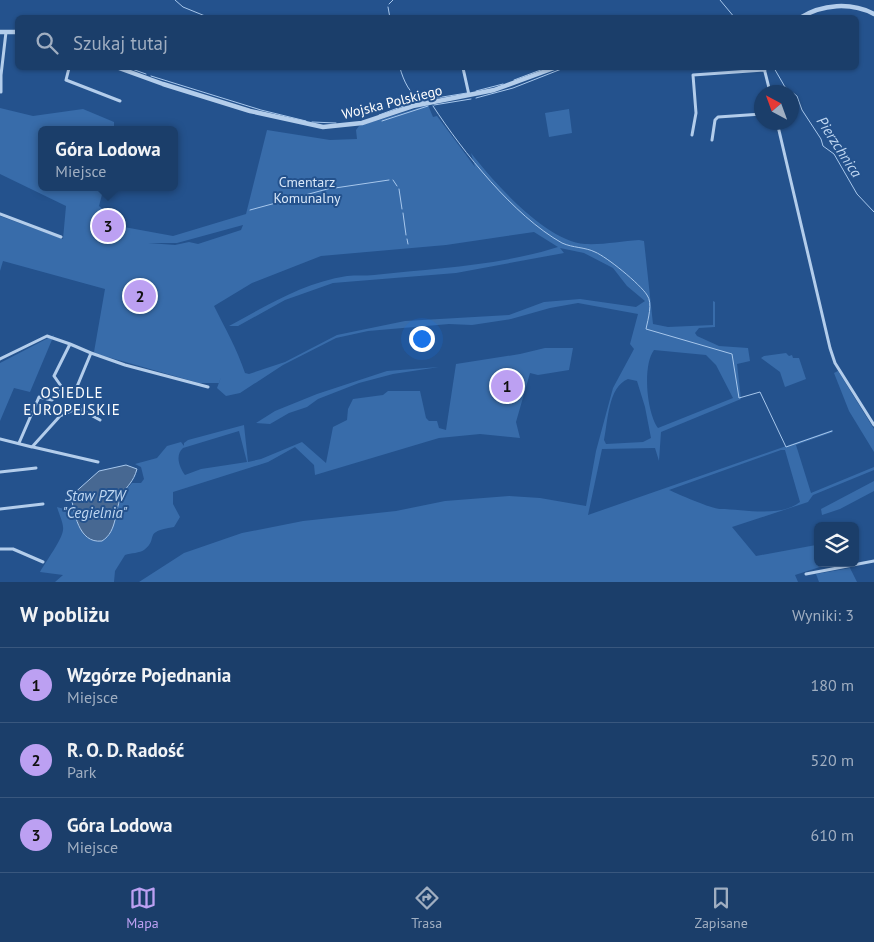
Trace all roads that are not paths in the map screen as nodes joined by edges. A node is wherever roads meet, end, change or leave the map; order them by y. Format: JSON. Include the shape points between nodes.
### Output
{"nodes":[{"id":1,"x":874,"y":14,"type":"edge"},
{"id":2,"x":805,"y":15,"type":"edge"},
{"id":3,"x":0,"y":32,"type":"edge"},
{"id":4,"x":6,"y":32,"type":"junction"},
{"id":5,"x":15,"y":32,"type":"edge"},
{"id":6,"x":69,"y":70,"type":"edge"},
{"id":7,"x":125,"y":70,"type":"edge"},
{"id":8,"x":463,"y":70,"type":"edge"},
{"id":9,"x":549,"y":70,"type":"edge"},
{"id":10,"x":752,"y":70,"type":"edge"},
{"id":11,"x":764,"y":70,"type":"edge"},
{"id":12,"x":768,"y":85,"type":"edge"},
{"id":13,"x":1,"y":92,"type":"edge"},
{"id":14,"x":469,"y":96,"type":"junction"},
{"id":15,"x":120,"y":101,"type":"dead end"},
{"id":16,"x":754,"y":115,"type":"edge"},
{"id":17,"x":779,"y":130,"type":"edge"},
{"id":18,"x":692,"y":135,"type":"dead end"},
{"id":19,"x":712,"y":140,"type":"dead end"},
{"id":20,"x":0,"y":214,"type":"edge"},
{"id":21,"x":61,"y":237,"type":"dead end"},
{"id":22,"x":70,"y":344,"type":"junction"},
{"id":23,"x":91,"y":353,"type":"junction"},
{"id":24,"x":0,"y":359,"type":"edge"},
{"id":25,"x":208,"y":387,"type":"dead end"},
{"id":26,"x":76,"y":389,"type":"dead end"},
{"id":27,"x":100,"y":420,"type":"dead end"},
{"id":28,"x":874,"y":425,"type":"edge"},
{"id":29,"x":0,"y":439,"type":"edge"},
{"id":30,"x":19,"y":444,"type":"junction"},
{"id":31,"x":32,"y":447,"type":"junction"},
{"id":32,"x":98,"y":462,"type":"dead end"},
{"id":33,"x":36,"y":468,"type":"dead end"},
{"id":34,"x":0,"y":472,"type":"edge"},
{"id":35,"x":43,"y":504,"type":"dead end"},
{"id":36,"x":0,"y":509,"type":"edge"},
{"id":37,"x":0,"y":549,"type":"edge"},
{"id":38,"x":874,"y":561,"type":"edge"},
{"id":39,"x":43,"y":562,"type":"dead end"},
{"id":40,"x":806,"y":574,"type":"dead end"}],
"edges":[{"from":1,"to":2,"type":"street","via":[[852,6],[836,6]]},
{"from":3,"to":4,"type":"street"},
{"from":4,"to":5,"type":"street"},
{"from":4,"to":13,"type":"street"},
{"from":6,"to":15,"type":"street","via":[[66,80]]},
{"from":7,"to":14,"type":"street","name":"Wojska Polskiego","via":[[245,109],[321,126],[362,124],[413,106]]},
{"from":8,"to":14,"type":"street"},
{"from":9,"to":14,"type":"street","name":"Wojska Polskiego"},
{"from":10,"to":18,"type":"street","via":[[693,75],[696,113]]},
{"from":11,"to":12,"type":"street"},
{"from":16,"to":19,"type":"street","via":[[718,117]]},
{"from":17,"to":28,"type":"street","via":[[830,348],[835,363]]},
{"from":20,"to":21,"type":"street"},
{"from":22,"to":23,"type":"street"},
{"from":22,"to":24,"type":"street","via":[[47,336]]},
{"from":22,"to":30,"type":"street","via":[[54,376],[61,386],[52,400],[38,397]]},
{"from":23,"to":25,"type":"street"},
{"from":23,"to":26,"type":"street"},
{"from":27,"to":31,"type":"street","via":[[78,408],[63,413]]},
{"from":29,"to":30,"type":"street"},
{"from":30,"to":31,"type":"street"},
{"from":31,"to":32,"type":"street"},
{"from":33,"to":34,"type":"street"},
{"from":35,"to":36,"type":"street"},
{"from":37,"to":39,"type":"street","via":[[13,549]]},
{"from":38,"to":40,"type":"street"}]}
